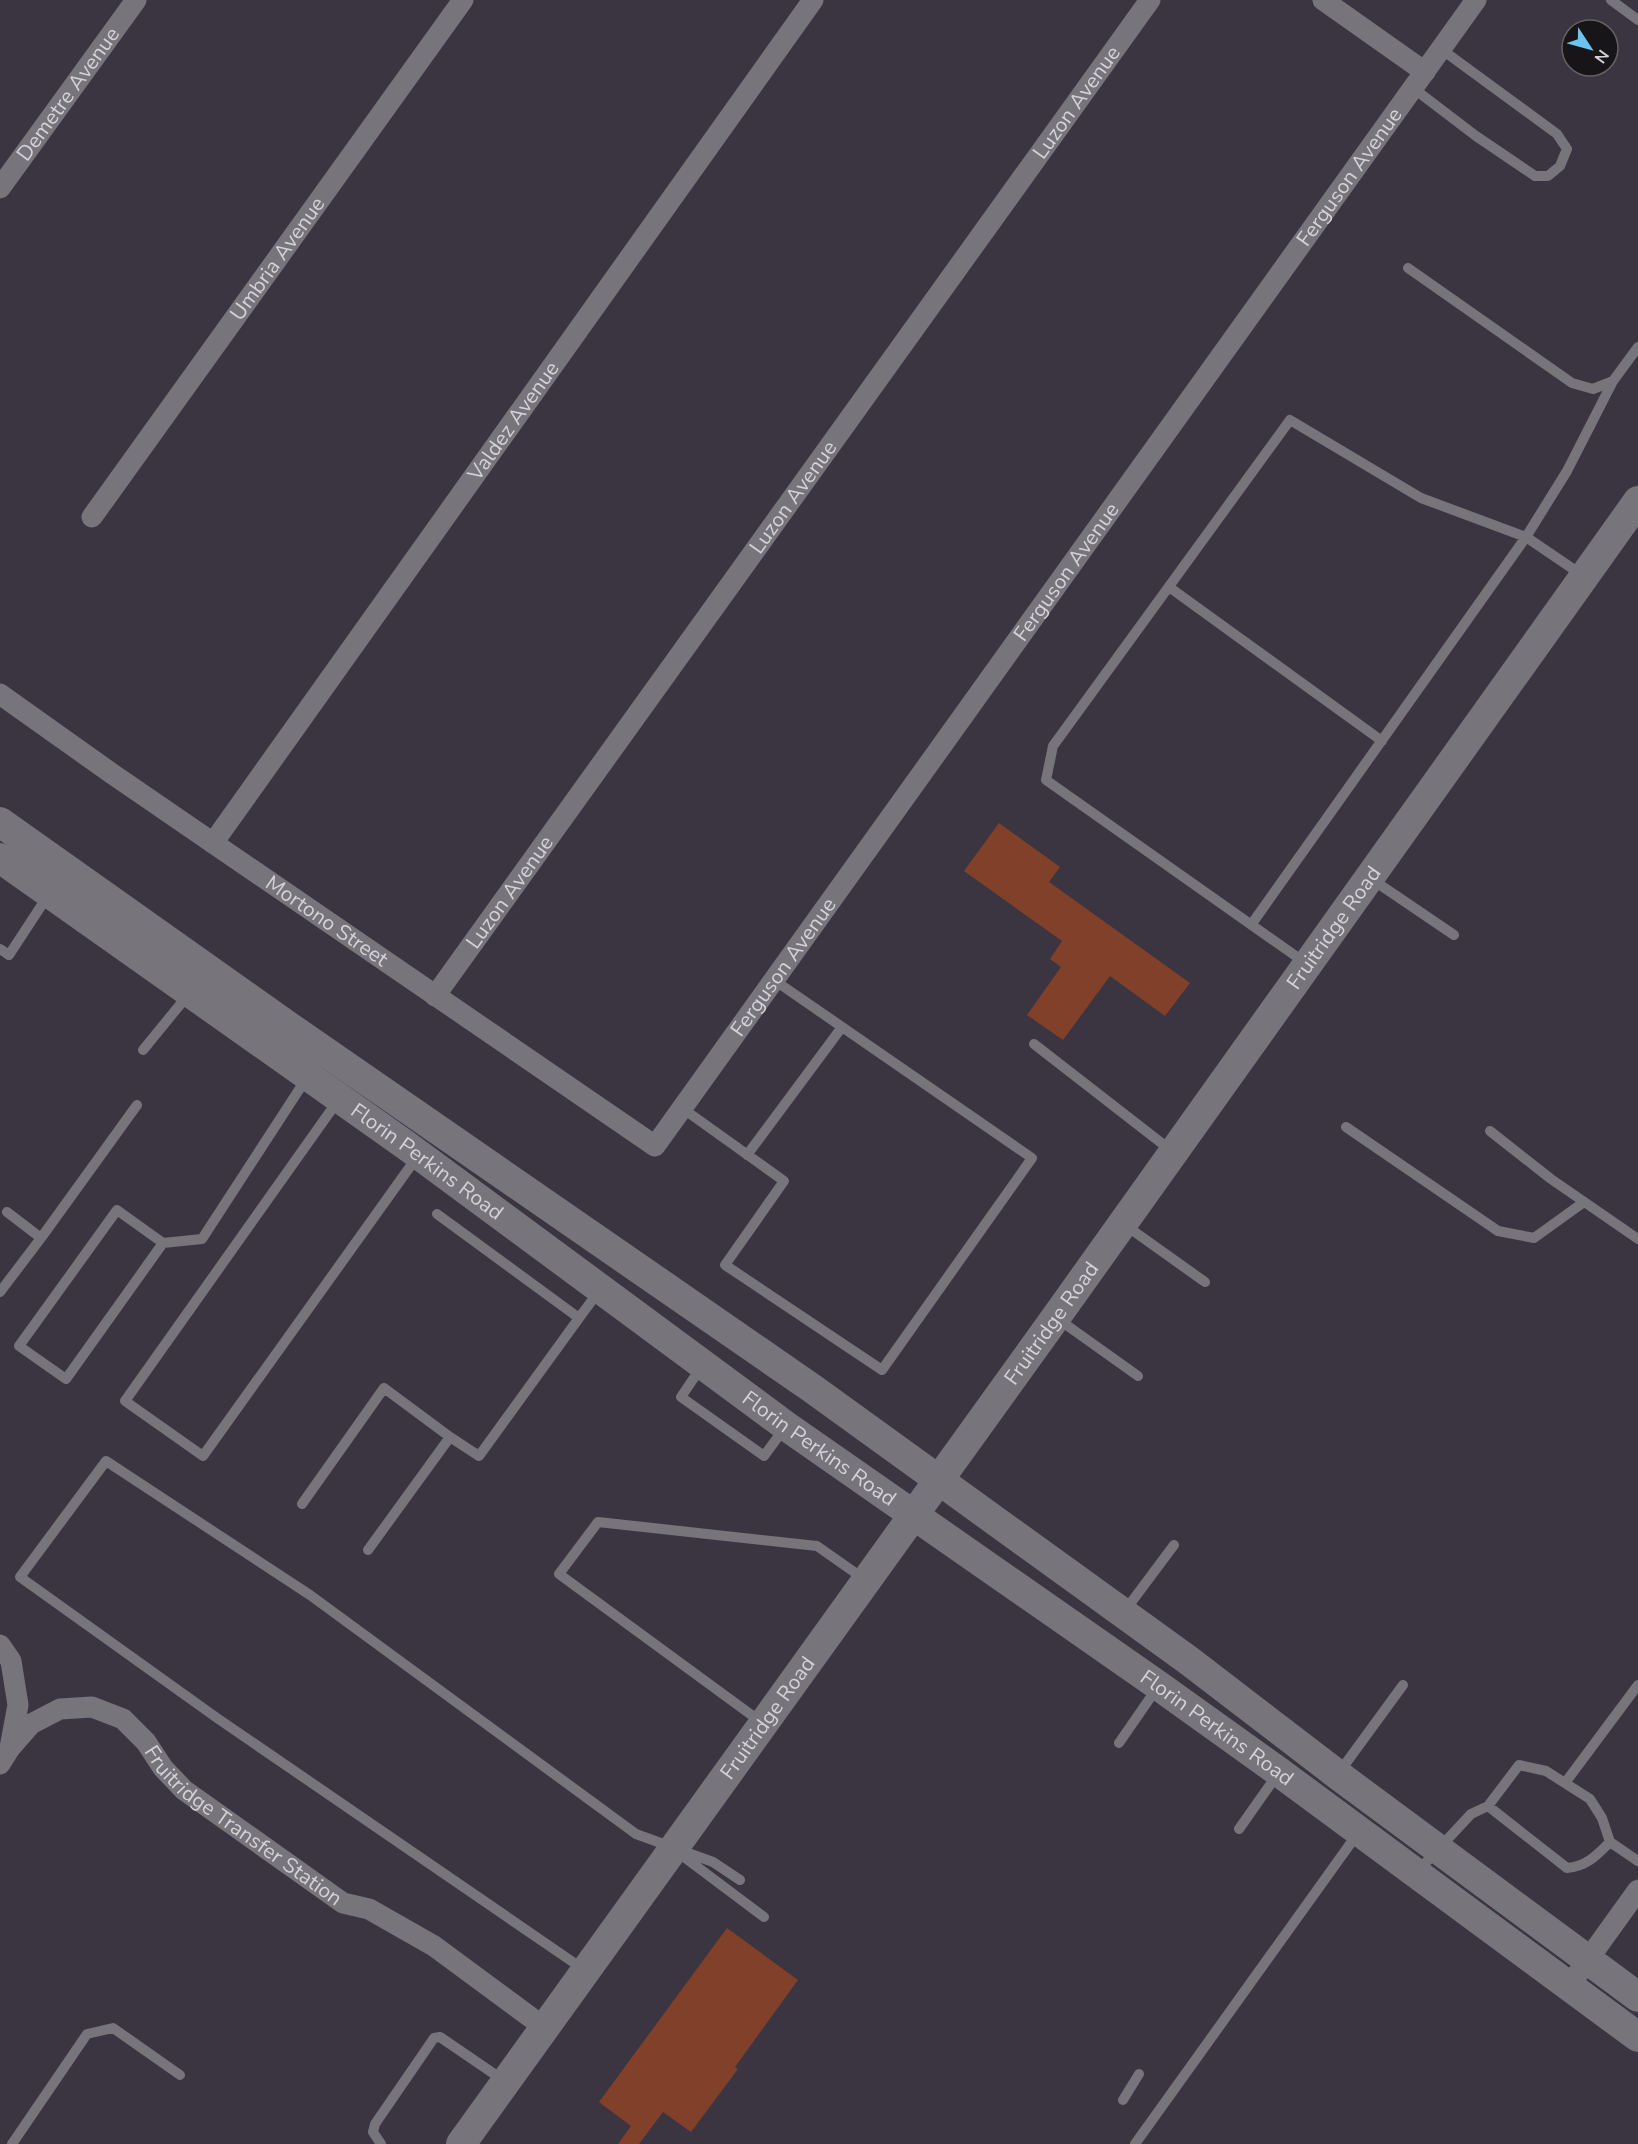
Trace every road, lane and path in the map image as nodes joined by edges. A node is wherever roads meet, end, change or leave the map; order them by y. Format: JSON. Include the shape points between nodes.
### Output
{"nodes":[{"id":1,"x":136,"y":0,"type":"edge"},
{"id":2,"x":463,"y":0,"type":"edge"},
{"id":3,"x":813,"y":0,"type":"edge"},
{"id":4,"x":1150,"y":0,"type":"edge"},
{"id":5,"x":1323,"y":0,"type":"edge"},
{"id":6,"x":1476,"y":0,"type":"edge"},
{"id":7,"x":1611,"y":0,"type":"edge"},
{"id":8,"x":1638,"y":20,"type":"edge"},
{"id":9,"x":1441,"y":50,"type":"junction"},
{"id":10,"x":1419,"y":80,"type":"junction"},
{"id":11,"x":0,"y":188,"type":"edge"},
{"id":12,"x":1408,"y":268,"type":"dead end"},
{"id":13,"x":1638,"y":347,"type":"edge"},
{"id":14,"x":1613,"y":381,"type":"junction"},
{"id":15,"x":1636,"y":506,"type":"edge"},
{"id":16,"x":92,"y":517,"type":"dead end"},
{"id":17,"x":1526,"y":537,"type":"junction"},
{"id":18,"x":1584,"y":577,"type":"junction"},
{"id":19,"x":1169,"y":587,"type":"junction"},
{"id":20,"x":0,"y":694,"type":"edge"},
{"id":21,"x":1382,"y":741,"type":"junction"},
{"id":22,"x":213,"y":843,"type":"junction"},
{"id":23,"x":4,"y":846,"type":"edge"},
{"id":24,"x":1370,"y":878,"type":"junction"},
{"id":25,"x":50,"y":892,"type":"junction"},
{"id":26,"x":1251,"y":925,"type":"junction"},
{"id":27,"x":1454,"y":935,"type":"dead end"},
{"id":28,"x":0,"y":948,"type":"edge"},
{"id":29,"x":1308,"y":964,"type":"junction"},
{"id":30,"x":774,"y":980,"type":"junction"},
{"id":31,"x":189,"y":993,"type":"junction"},
{"id":32,"x":435,"y":996,"type":"junction"},
{"id":33,"x":842,"y":1027,"type":"junction"},
{"id":34,"x":1034,"y":1044,"type":"dead end"},
{"id":35,"x":143,"y":1050,"type":"dead end"},
{"id":36,"x":316,"y":1064,"type":"junction"},
{"id":37,"x":340,"y":1098,"type":"junction"},
{"id":38,"x":137,"y":1105,"type":"dead end"},
{"id":39,"x":682,"y":1108,"type":"junction"},
{"id":40,"x":1346,"y":1127,"type":"dead end"},
{"id":41,"x":1490,"y":1131,"type":"dead end"},
{"id":42,"x":655,"y":1146,"type":"joint"},
{"id":43,"x":1174,"y":1152,"type":"junction"},
{"id":44,"x":419,"y":1155,"type":"junction"},
{"id":45,"x":747,"y":1155,"type":"junction"},
{"id":46,"x":1584,"y":1202,"type":"junction"},
{"id":47,"x":7,"y":1212,"type":"dead end"},
{"id":48,"x":437,"y":1214,"type":"dead end"},
{"id":49,"x":1122,"y":1224,"type":"junction"},
{"id":50,"x":41,"y":1238,"type":"junction"},
{"id":51,"x":1638,"y":1239,"type":"edge"},
{"id":52,"x":163,"y":1243,"type":"junction"},
{"id":53,"x":1205,"y":1282,"type":"dead end"},
{"id":54,"x":602,"y":1289,"type":"junction"},
{"id":55,"x":0,"y":1292,"type":"edge"},
{"id":56,"x":1056,"y":1317,"type":"junction"},
{"id":57,"x":579,"y":1318,"type":"junction"},
{"id":58,"x":703,"y":1364,"type":"junction"},
{"id":59,"x":1138,"y":1376,"type":"dead end"},
{"id":60,"x":786,"y":1426,"type":"junction"},
{"id":61,"x":450,"y":1437,"type":"junction"},
{"id":62,"x":939,"y":1480,"type":"junction"},
{"id":63,"x":302,"y":1504,"type":"dead end"},
{"id":64,"x":913,"y":1516,"type":"junction"},
{"id":65,"x":1174,"y":1545,"type":"dead end"},
{"id":66,"x":368,"y":1550,"type":"dead end"},
{"id":67,"x":867,"y":1580,"type":"junction"},
{"id":68,"x":1123,"y":1613,"type":"junction"},
{"id":69,"x":0,"y":1645,"type":"edge"},
{"id":70,"x":1403,"y":1685,"type":"dead end"},
{"id":71,"x":1638,"y":1685,"type":"edge"},
{"id":72,"x":1161,"y":1687,"type":"junction"},
{"id":73,"x":1228,"y":1691,"type":"junction"},
{"id":74,"x":764,"y":1724,"type":"junction"},
{"id":75,"x":1119,"y":1743,"type":"dead end"},
{"id":76,"x":5,"y":1756,"type":"edge"},
{"id":77,"x":1279,"y":1772,"type":"junction"},
{"id":78,"x":1338,"y":1774,"type":"junction"},
{"id":79,"x":1565,"y":1783,"type":"junction"},
{"id":80,"x":1488,"y":1806,"type":"junction"},
{"id":81,"x":1239,"y":1829,"type":"dead end"},
{"id":82,"x":1360,"y":1831,"type":"junction"},
{"id":83,"x":1610,"y":1842,"type":"junction"},
{"id":84,"x":1437,"y":1848,"type":"junction"},
{"id":85,"x":674,"y":1849,"type":"junction"},
{"id":86,"x":1638,"y":1861,"type":"edge"},
{"id":87,"x":1416,"y":1873,"type":"junction"},
{"id":88,"x":740,"y":1880,"type":"dead end"},
{"id":89,"x":1638,"y":1890,"type":"edge"},
{"id":90,"x":764,"y":1917,"type":"dead end"},
{"id":91,"x":1587,"y":1960,"type":"junction"},
{"id":92,"x":586,"y":1971,"type":"junction"},
{"id":93,"x":1569,"y":1986,"type":"junction"},
{"id":94,"x":1638,"y":1997,"type":"edge"},
{"id":95,"x":545,"y":2028,"type":"junction"},
{"id":96,"x":1638,"y":2037,"type":"edge"},
{"id":97,"x":1139,"y":2074,"type":"dead end"},
{"id":98,"x":180,"y":2075,"type":"dead end"},
{"id":99,"x":506,"y":2082,"type":"junction"},
{"id":100,"x":1123,"y":2100,"type":"dead end"},
{"id":101,"x":12,"y":2144,"type":"edge"},
{"id":102,"x":381,"y":2144,"type":"edge"},
{"id":103,"x":461,"y":2144,"type":"edge"},
{"id":104,"x":1135,"y":2144,"type":"edge"}],
"edges":[{"from":1,"to":11,"type":"street","name":"Demetre Avenue"},
{"from":2,"to":16,"type":"street","name":"Umbria Avenue"},
{"from":3,"to":22,"type":"street","name":"Valdez Avenue"},
{"from":4,"to":32,"type":"street","name":"Luzon Avenue"},
{"from":5,"to":10,"type":"street"},
{"from":6,"to":9,"type":"street","name":"Ferguson Avenue"},
{"from":7,"to":8,"type":"lane"},
{"from":9,"to":10,"type":"street","name":"Ferguson Avenue"},
{"from":9,"to":10,"type":"lane","via":[[1557,134],[1567,149],[1560,166],[1548,176],[1535,176],[1476,136]]},
{"from":10,"to":30,"type":"street","name":"Ferguson Avenue"},
{"from":12,"to":14,"type":"lane","via":[[1572,383],[1593,388]]},
{"from":13,"to":14,"type":"lane"},
{"from":14,"to":17,"type":"lane","via":[[1567,471]]},
{"from":15,"to":18,"type":"main road","name":"Fruitridge Road"},
{"from":17,"to":18,"type":"lane"},
{"from":17,"to":19,"type":"lane","via":[[1421,498],[1290,420]]},
{"from":17,"to":21,"type":"lane"},
{"from":18,"to":24,"type":"main road","name":"Fruitridge Road"},
{"from":19,"to":21,"type":"lane"},
{"from":19,"to":26,"type":"lane","via":[[1053,746],[1046,780]]},
{"from":20,"to":22,"type":"street","name":"Mortono Street"},
{"from":21,"to":26,"type":"lane"},
{"from":22,"to":32,"type":"street","name":"Mortono Street"},
{"from":23,"to":25,"type":"main road","name":"Florin Perkins Road"},
{"from":23,"to":36,"type":"main road","name":"Florin Perkins Road"},
{"from":24,"to":27,"type":"lane"},
{"from":24,"to":29,"type":"main road","name":"Fruitridge Road"},
{"from":25,"to":28,"type":"lane","via":[[9,955]]},
{"from":25,"to":31,"type":"main road","name":"Florin Perkins Road"},
{"from":26,"to":29,"type":"lane"},
{"from":29,"to":43,"type":"main road","name":"Fruitridge Road"},
{"from":30,"to":33,"type":"lane"},
{"from":30,"to":39,"type":"street","name":"Ferguson Avenue"},
{"from":31,"to":35,"type":"lane"},
{"from":31,"to":36,"type":"main road","name":"Florin Perkins Road"},
{"from":32,"to":42,"type":"street","name":"Mortono Street"},
{"from":33,"to":45,"type":"lane"},
{"from":33,"to":45,"type":"lane","via":[[1032,1158],[882,1370],[726,1265],[784,1181]]},
{"from":34,"to":43,"type":"lane"},
{"from":36,"to":37,"type":"main road","name":"Florin Perkins Road"},
{"from":36,"to":52,"type":"lane","via":[[202,1239]]},
{"from":36,"to":62,"type":"main road","name":"Florin Perkins Road","via":[[727,1329]]},
{"from":37,"to":44,"type":"main road","name":"Florin Perkins Road"},
{"from":37,"to":44,"type":"lane","via":[[125,1401],[134,1408],[204,1455]]},
{"from":38,"to":50,"type":"lane"},
{"from":39,"to":42,"type":"street","name":"Ferguson Avenue"},
{"from":39,"to":45,"type":"lane"},
{"from":40,"to":46,"type":"lane","via":[[1498,1231],[1534,1238]]},
{"from":41,"to":46,"type":"lane"},
{"from":43,"to":49,"type":"main road","name":"Fruitridge Road"},
{"from":44,"to":54,"type":"main road","name":"Florin Perkins Road"},
{"from":46,"to":51,"type":"lane"},
{"from":47,"to":50,"type":"lane"},
{"from":48,"to":57,"type":"lane"},
{"from":49,"to":53,"type":"lane"},
{"from":49,"to":56,"type":"main road","name":"Fruitridge Road"},
{"from":50,"to":55,"type":"lane"},
{"from":52,"to":52,"type":"lane","via":[[117,1210],[19,1346],[66,1379]]},
{"from":54,"to":57,"type":"lane"},
{"from":54,"to":58,"type":"main road","name":"Florin Perkins Road"},
{"from":56,"to":59,"type":"lane"},
{"from":56,"to":62,"type":"main road","name":"Fruitridge Road"},
{"from":57,"to":61,"type":"lane","via":[[478,1456]]},
{"from":58,"to":60,"type":"main road","name":"Florin Perkins Road"},
{"from":58,"to":60,"type":"lane","via":[[681,1397],[764,1456]]},
{"from":60,"to":64,"type":"main road","name":"Florin Perkins Road"},
{"from":61,"to":63,"type":"lane","via":[[384,1389]]},
{"from":61,"to":66,"type":"lane"},
{"from":62,"to":64,"type":"main road","name":"Fruitridge Road"},
{"from":62,"to":68,"type":"main road","name":"Florin Perkins Road"},
{"from":64,"to":67,"type":"main road","name":"Fruitridge Road"},
{"from":64,"to":72,"type":"main road","name":"Florin Perkins Road"},
{"from":65,"to":68,"type":"lane"},
{"from":67,"to":74,"type":"main road","name":"Fruitridge Road"},
{"from":67,"to":74,"type":"lane","via":[[817,1546],[598,1522],[559,1574]]},
{"from":68,"to":73,"type":"main road","name":"Florin Perkins Road"},
{"from":69,"to":76,"type":"street","name":"Fruitridge Transfer Station","via":[[10,1661],[18,1705]]},
{"from":70,"to":78,"type":"lane"},
{"from":71,"to":79,"type":"lane"},
{"from":72,"to":73,"type":"main road","via":[[1206,1701],[1219,1700]]},
{"from":72,"to":75,"type":"lane"},
{"from":72,"to":77,"type":"main road","name":"Florin Perkins Road"},
{"from":73,"to":78,"type":"main road","name":"Florin Perkins Road"},
{"from":74,"to":85,"type":"main road","name":"Fruitridge Road"},
{"from":76,"to":95,"type":"street","name":"Fruitridge Transfer Station","via":[[31,1724],[60,1709],[92,1707],[123,1719],[184,1790],[344,1903],[369,1909],[434,1946]]},
{"from":77,"to":81,"type":"lane"},
{"from":77,"to":82,"type":"main road","name":"Florin Perkins Road"},
{"from":78,"to":84,"type":"main road","name":"Florin Perkins Road"},
{"from":79,"to":80,"type":"lane","via":[[1546,1771],[1519,1765]]},
{"from":79,"to":83,"type":"lane","via":[[1590,1799]]},
{"from":80,"to":83,"type":"lane","via":[[1567,1868],[1580,1868]]},
{"from":80,"to":84,"type":"lane","via":[[1472,1814]]},
{"from":82,"to":87,"type":"main road","name":"Florin Perkins Road"},
{"from":82,"to":104,"type":"lane"},
{"from":83,"to":86,"type":"lane"},
{"from":84,"to":87,"type":"lane"},
{"from":84,"to":91,"type":"main road","name":"Florin Perkins Road"},
{"from":85,"to":88,"type":"lane","via":[[713,1862]]},
{"from":85,"to":90,"type":"lane"},
{"from":85,"to":92,"type":"main road","name":"Fruitridge Road"},
{"from":85,"to":92,"type":"lane","via":[[636,1834],[310,1596],[106,1461],[20,1577],[217,1718]]},
{"from":87,"to":93,"type":"main road","name":"Florin Perkins Road"},
{"from":89,"to":91,"type":"street"},
{"from":91,"to":93,"type":"street"},
{"from":91,"to":94,"type":"main road","name":"Florin Perkins Road"},
{"from":92,"to":95,"type":"main road","name":"Fruitridge Road"},
{"from":93,"to":96,"type":"main road","name":"Florin Perkins Road"},
{"from":95,"to":99,"type":"main road","name":"Fruitridge Road"},
{"from":97,"to":100,"type":"lane"},
{"from":98,"to":101,"type":"lane","via":[[113,2028],[87,2034]]},
{"from":99,"to":102,"type":"lane","via":[[440,2037],[434,2038],[375,2124],[373,2132]]},
{"from":99,"to":103,"type":"main road","name":"Fruitridge Road"}]}
